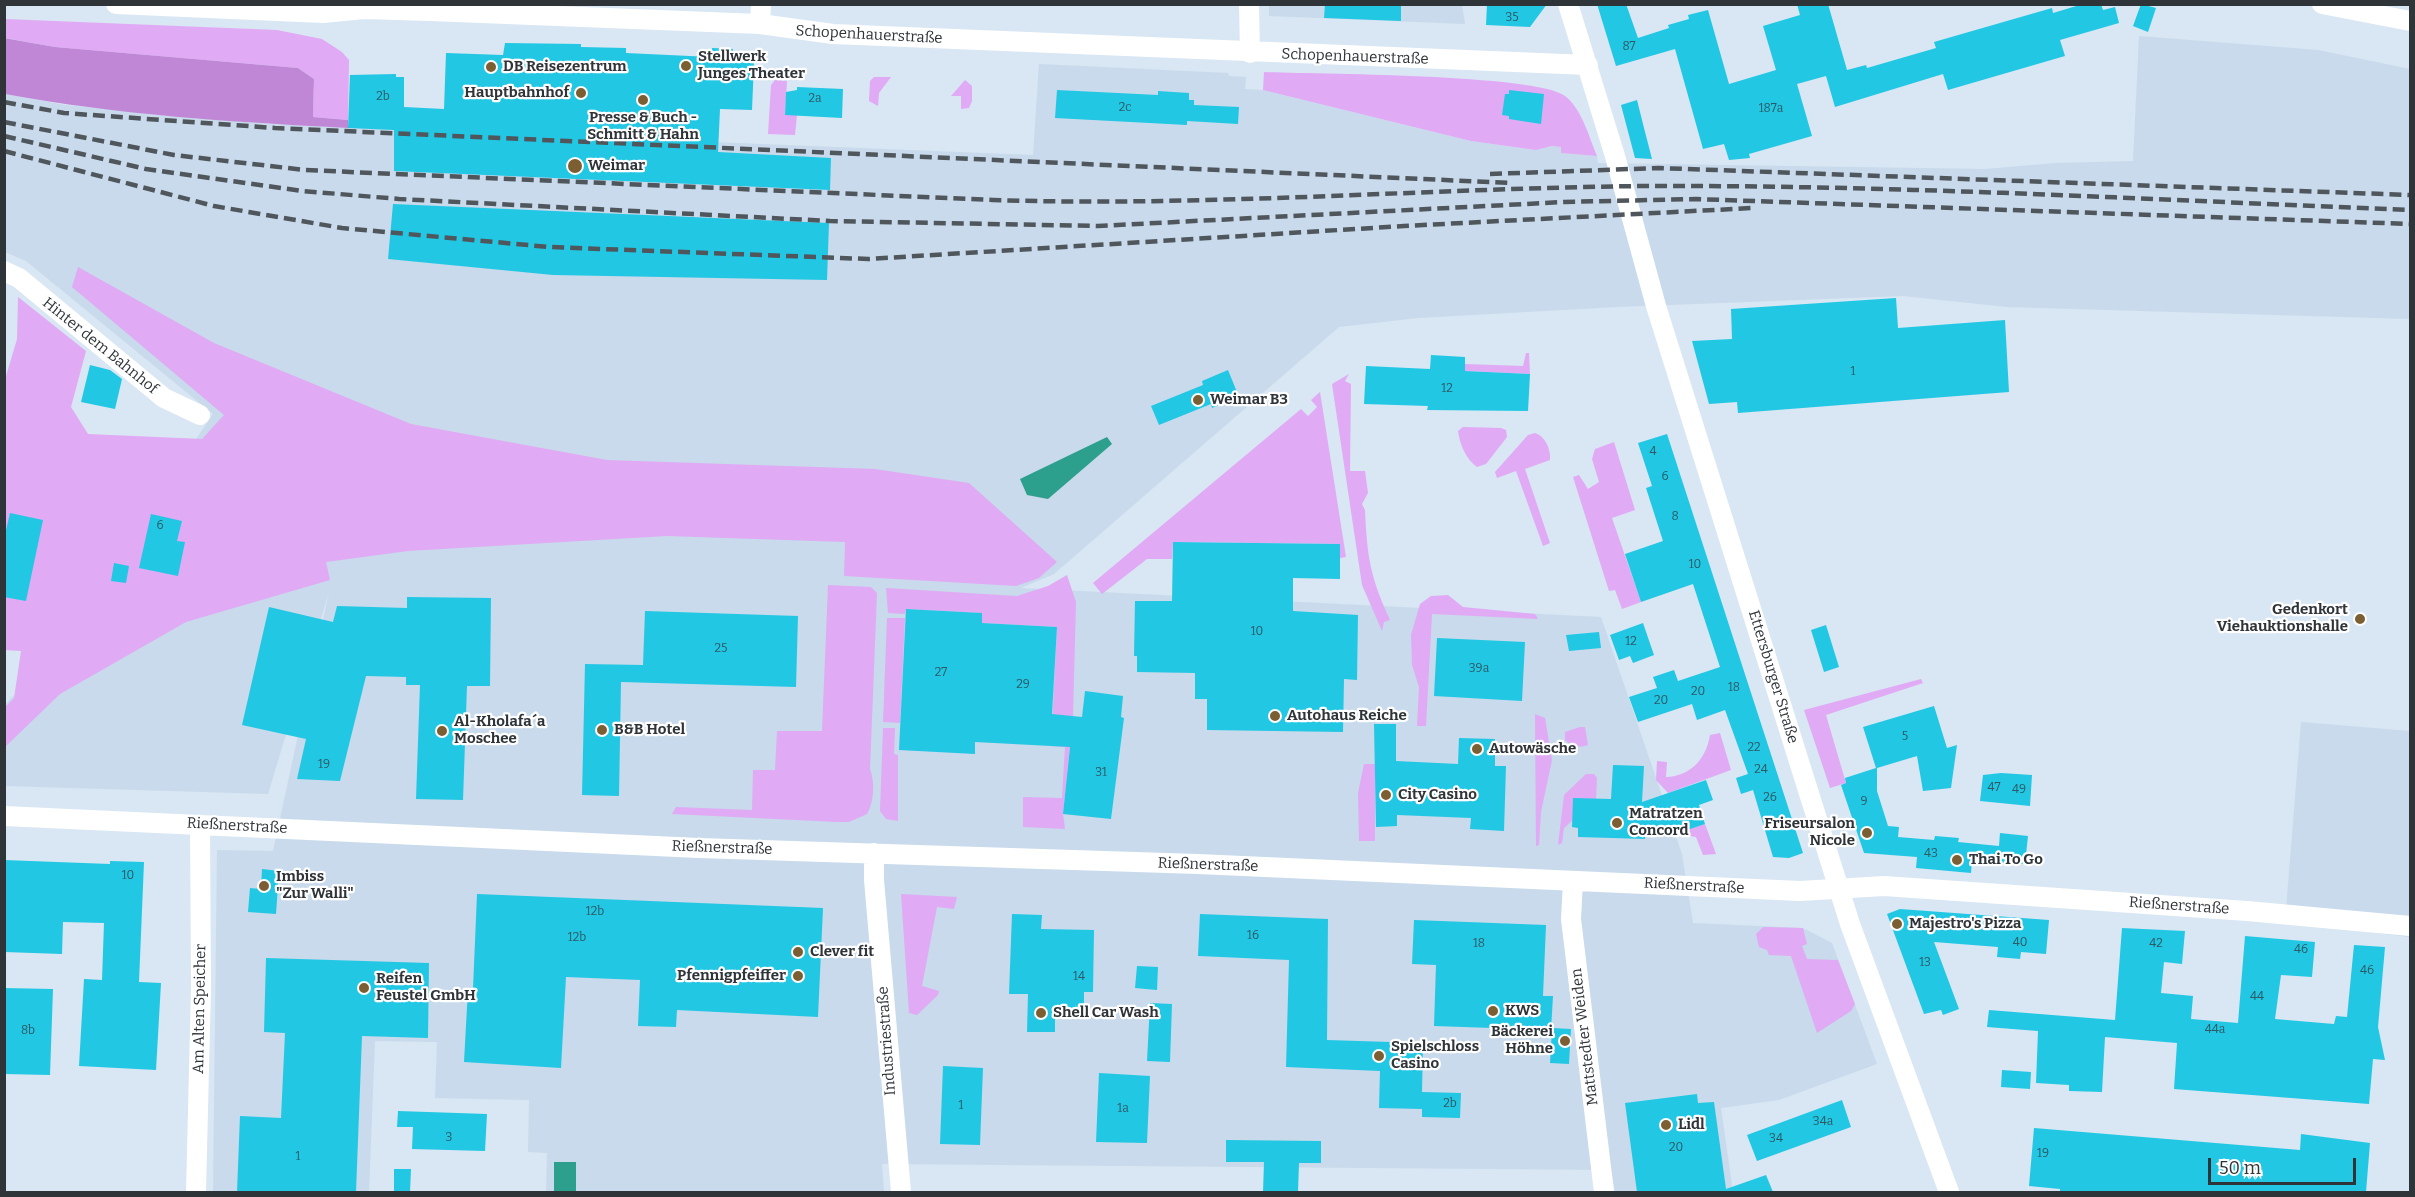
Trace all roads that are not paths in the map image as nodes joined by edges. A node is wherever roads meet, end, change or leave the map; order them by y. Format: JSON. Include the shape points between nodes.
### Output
{"nodes":[{"id":1,"x":116,"y":4,"type":"edge"},
{"id":2,"x":1249,"y":4,"type":"edge"},
{"id":3,"x":1568,"y":4,"type":"edge"},
{"id":4,"x":2332,"y":5,"type":"edge"},
{"id":5,"x":365,"y":7,"type":"edge"},
{"id":6,"x":761,"y":14,"type":"edge"},
{"id":7,"x":2410,"y":21,"type":"edge"},
{"id":8,"x":1250,"y":53,"type":"junction"},
{"id":9,"x":1588,"y":65,"type":"junction"},
{"id":10,"x":4,"y":271,"type":"edge"},
{"id":11,"x":200,"y":415,"type":"dead end"},
{"id":12,"x":4,"y":816,"type":"edge"},
{"id":13,"x":200,"y":825,"type":"junction"},
{"id":14,"x":874,"y":853,"type":"junction"},
{"id":15,"x":1574,"y":881,"type":"junction"},
{"id":16,"x":1839,"y":889,"type":"junction"},
{"id":17,"x":2410,"y":926,"type":"edge"},
{"id":18,"x":196,"y":1192,"type":"edge"},
{"id":19,"x":901,"y":1192,"type":"edge"},
{"id":20,"x":1604,"y":1192,"type":"edge"},
{"id":21,"x":1949,"y":1192,"type":"edge"}],
"edges":[{"from":1,"to":5,"type":"street","name":"Schopenhauerstraße","via":[[323,14]]},
{"from":2,"to":8,"type":"street"},
{"from":3,"to":9,"type":"street","name":"Ettersburger Straße"},
{"from":4,"to":7,"type":"street"},
{"from":5,"to":6,"type":"street","name":"Schopenhauerstraße"},
{"from":6,"to":8,"type":"street","name":"Schopenhauerstraße","via":[[833,34]]},
{"from":8,"to":9,"type":"street","name":"Schopenhauerstraße"},
{"from":9,"to":16,"type":"street","name":"Ettersburger Straße","via":[[1656,306]]},
{"from":10,"to":11,"type":"street","name":"Hinter dem Bahnhof","via":[[19,278],[164,398]]},
{"from":12,"to":13,"type":"street","name":"Rießnerstraße"},
{"from":13,"to":14,"type":"street","name":"Rießnerstraße"},
{"from":13,"to":18,"type":"street","name":"Am Alten Speicher"},
{"from":14,"to":15,"type":"street","name":"Rießnerstraße"},
{"from":14,"to":19,"type":"street","name":"Industriestraße"},
{"from":15,"to":16,"type":"street","name":"Rießnerstraße","via":[[1800,891]]},
{"from":15,"to":20,"type":"street","name":"Mattstedter Weiden","via":[[1571,919]]},
{"from":16,"to":17,"type":"street","name":"Rießnerstraße","via":[[1884,886]]},
{"from":16,"to":21,"type":"street","name":"Ettersburger Straße","via":[[1884,1023]]}]}
